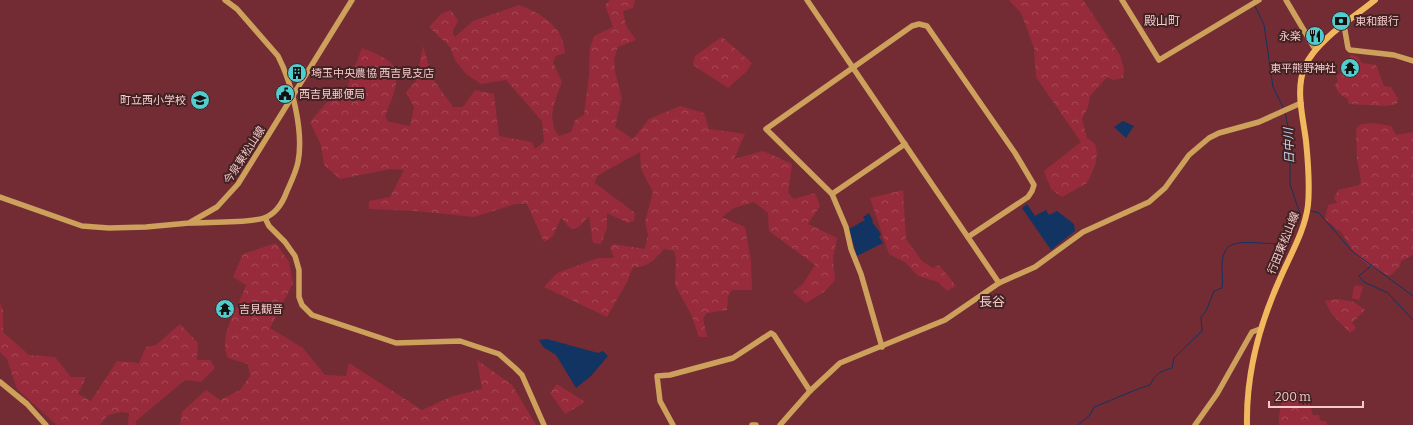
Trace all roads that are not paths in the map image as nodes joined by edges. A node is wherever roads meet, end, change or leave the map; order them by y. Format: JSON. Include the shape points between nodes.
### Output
{"nodes":[{"id":1,"x":225,"y":0,"type":"edge"},
{"id":2,"x":352,"y":0,"type":"edge"},
{"id":3,"x":807,"y":0,"type":"edge"},
{"id":4,"x":1122,"y":0,"type":"edge"},
{"id":5,"x":1258,"y":0,"type":"edge"},
{"id":6,"x":1286,"y":0,"type":"edge"},
{"id":7,"x":1375,"y":0,"type":"edge"},
{"id":8,"x":1344,"y":25,"type":"junction"},
{"id":9,"x":1315,"y":49,"type":"junction"},
{"id":10,"x":1413,"y":61,"type":"edge"},
{"id":11,"x":852,"y":67,"type":"junction"},
{"id":12,"x":293,"y":96,"type":"junction"},
{"id":13,"x":1300,"y":103,"type":"junction"},
{"id":14,"x":905,"y":144,"type":"junction"},
{"id":15,"x":832,"y":194,"type":"junction"},
{"id":16,"x":0,"y":197,"type":"edge"},
{"id":17,"x":265,"y":218,"type":"junction"},
{"id":18,"x":189,"y":223,"type":"junction"},
{"id":19,"x":968,"y":237,"type":"junction"},
{"id":20,"x":999,"y":283,"type":"junction"},
{"id":21,"x":1260,"y":329,"type":"junction"},
{"id":22,"x":882,"y":347,"type":"junction"},
{"id":23,"x":0,"y":382,"type":"edge"},
{"id":24,"x":810,"y":390,"type":"junction"},
{"id":25,"x":46,"y":425,"type":"edge"},
{"id":26,"x":544,"y":425,"type":"edge"},
{"id":27,"x":673,"y":425,"type":"edge"},
{"id":28,"x":752,"y":425,"type":"edge"},
{"id":29,"x":756,"y":425,"type":"edge"},
{"id":30,"x":780,"y":425,"type":"edge"},
{"id":31,"x":1194,"y":425,"type":"edge"},
{"id":32,"x":1247,"y":425,"type":"edge"}],
"edges":[{"from":1,"to":12,"type":"street","via":[[237,9],[278,56]]},
{"from":2,"to":12,"type":"street","name":"今泉東松山線"},
{"from":3,"to":11,"type":"street"},
{"from":4,"to":5,"type":"street","via":[[1159,60]]},
{"from":6,"to":9,"type":"street"},
{"from":7,"to":8,"type":"main road","name":"行田東松山線"},
{"from":8,"to":9,"type":"main road","name":"行田東松山線"},
{"from":8,"to":10,"type":"street","via":[[1350,50],[1394,55]]},
{"from":9,"to":13,"type":"main road","name":"行田東松山線","via":[[1301,79]]},
{"from":11,"to":14,"type":"street"},
{"from":11,"to":15,"type":"street","via":[[766,129]]},
{"from":11,"to":19,"type":"street","via":[[912,26],[923,24],[931,30],[1015,153],[1034,185],[1032,191]]},
{"from":12,"to":17,"type":"street","via":[[300,143],[298,163],[278,209]]},
{"from":12,"to":18,"type":"street","name":"今泉東松山線","via":[[238,184],[217,207]]},
{"from":13,"to":20,"type":"street","via":[[1259,122],[1208,138],[1189,155],[1165,188],[1149,202],[1083,232],[1035,267]]},
{"from":13,"to":21,"type":"main road","name":"行田東松山線","via":[[1306,143],[1307,212]]},
{"from":14,"to":15,"type":"street"},
{"from":14,"to":19,"type":"street"},
{"from":15,"to":22,"type":"street","via":[[846,227]]},
{"from":16,"to":18,"type":"street","name":"今泉東松山線","via":[[67,222],[92,227],[146,227]]},
{"from":17,"to":18,"type":"street"},
{"from":17,"to":26,"type":"street","via":[[295,256],[299,270],[299,297],[302,305],[312,316],[396,343],[460,341],[499,354],[522,375]]},
{"from":19,"to":20,"type":"street"},
{"from":20,"to":22,"type":"street","via":[[944,320]]},
{"from":21,"to":31,"type":"street","via":[[1252,332],[1220,388]]},
{"from":21,"to":32,"type":"main road","name":"行田東松山線","via":[[1250,381]]},
{"from":22,"to":24,"type":"street","via":[[840,363]]},
{"from":23,"to":25,"type":"street"},
{"from":24,"to":27,"type":"street","via":[[771,333],[733,358],[670,375],[657,376],[660,401]]},
{"from":24,"to":30,"type":"street"},
{"from":28,"to":29,"type":"street"}]}
